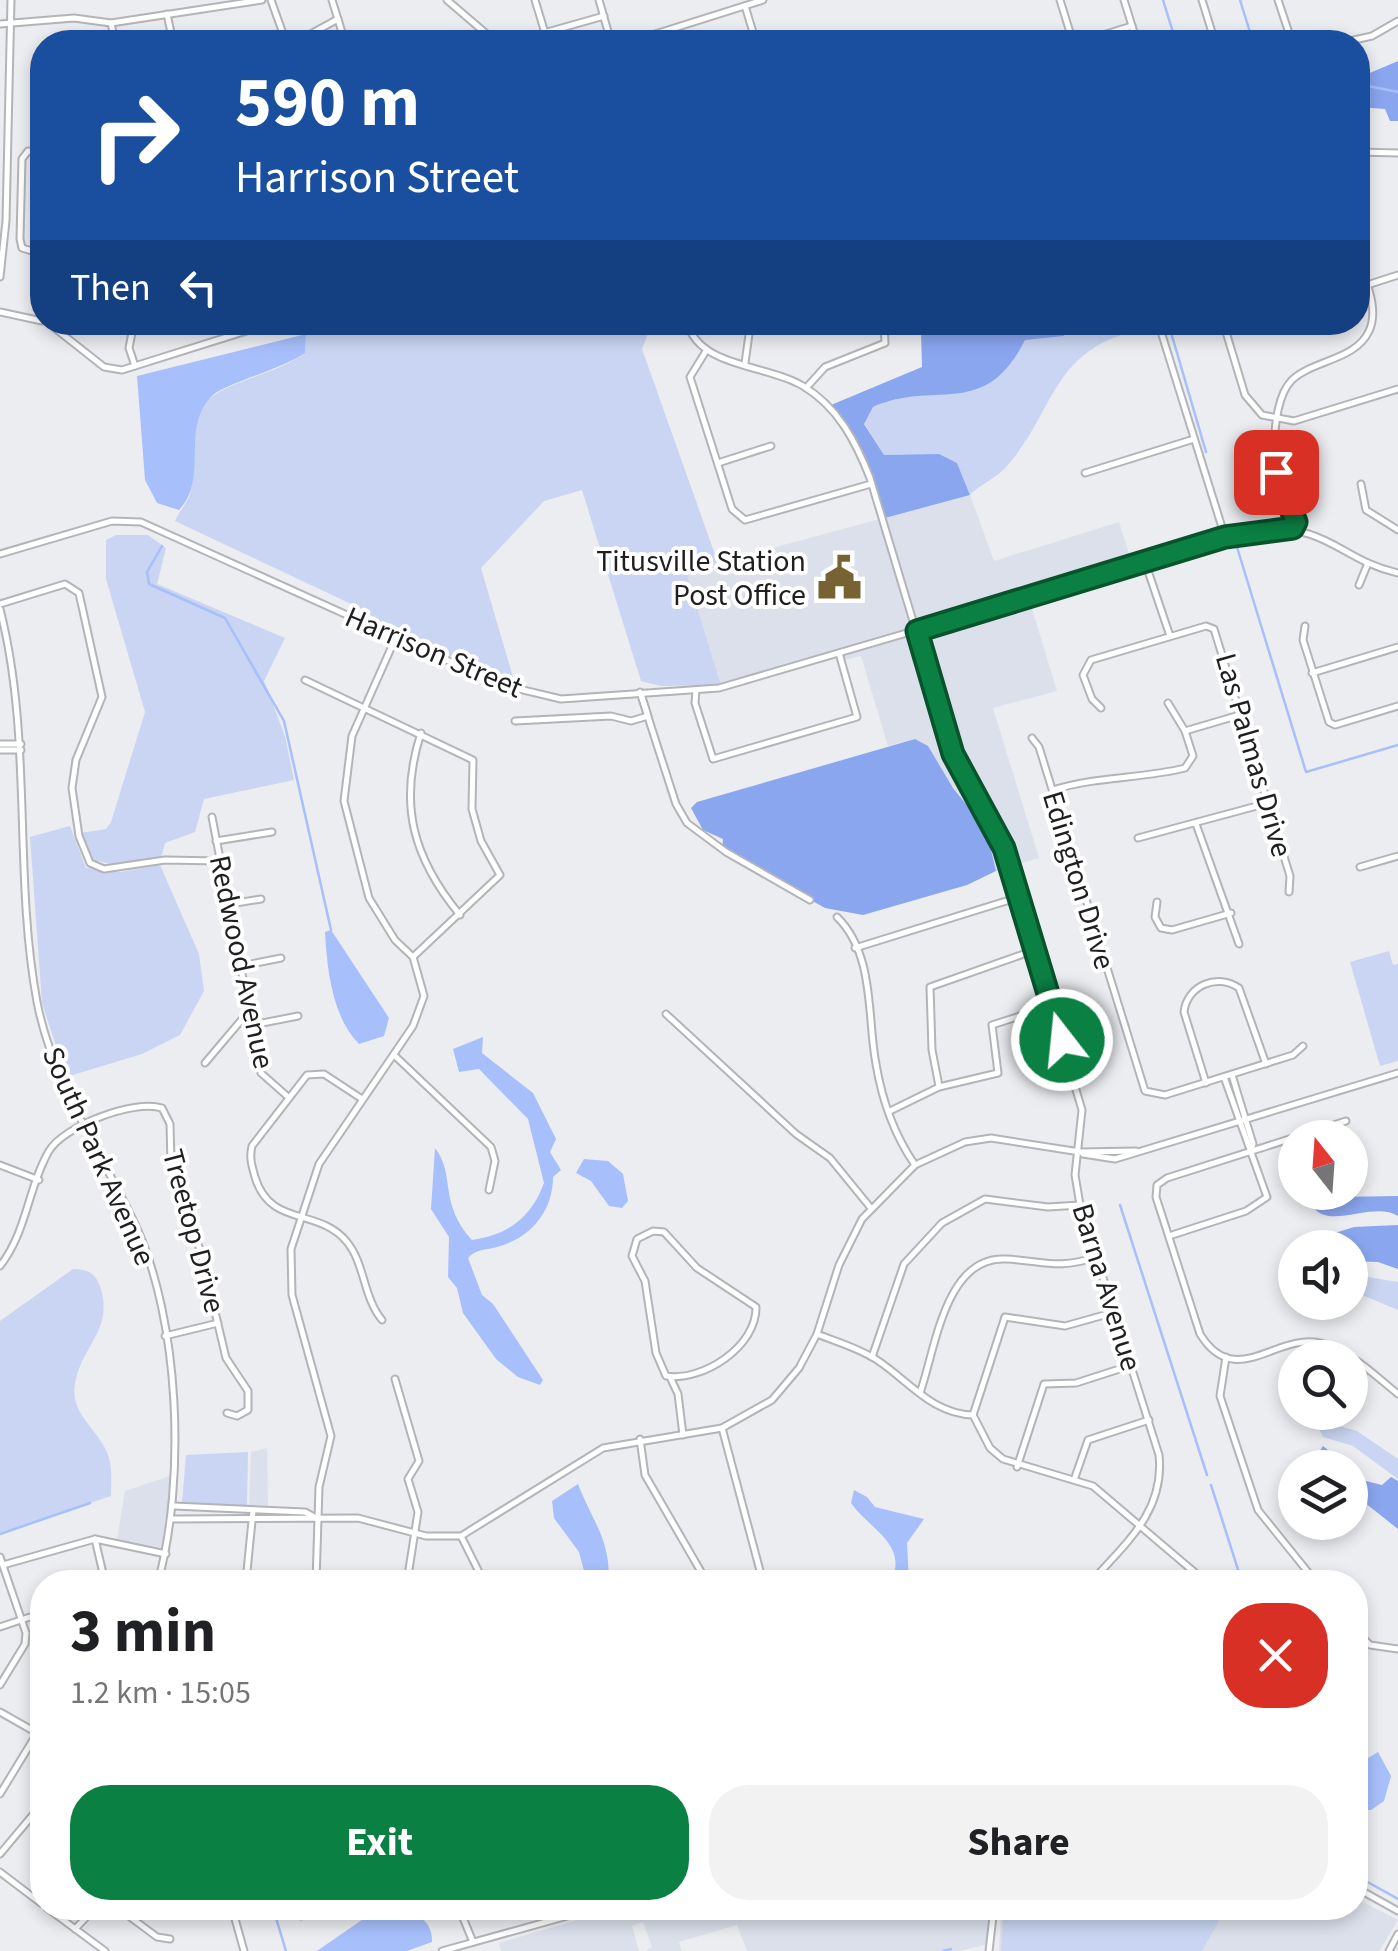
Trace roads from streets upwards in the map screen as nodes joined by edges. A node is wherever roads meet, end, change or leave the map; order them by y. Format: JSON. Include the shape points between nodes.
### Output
{"nodes":[{"id":1,"x":11,"y":0,"type":"edge"},
{"id":2,"x":262,"y":0,"type":"edge"},
{"id":3,"x":270,"y":0,"type":"edge"},
{"id":4,"x":332,"y":0,"type":"edge"},
{"id":5,"x":447,"y":0,"type":"edge"},
{"id":6,"x":534,"y":0,"type":"edge"},
{"id":7,"x":599,"y":0,"type":"edge"},
{"id":8,"x":763,"y":0,"type":"edge"},
{"id":9,"x":1060,"y":0,"type":"edge"},
{"id":10,"x":1124,"y":0,"type":"edge"},
{"id":11,"x":1202,"y":0,"type":"edge"},
{"id":12,"x":1278,"y":0,"type":"edge"},
{"id":13,"x":213,"y":3,"type":"edge"},
{"id":14,"x":745,"y":6,"type":"junction"},
{"id":15,"x":168,"y":14,"type":"junction"},
{"id":16,"x":604,"y":16,"type":"junction"},
{"id":17,"x":338,"y":19,"type":"junction"},
{"id":18,"x":1398,"y":21,"type":"edge"},
{"id":19,"x":0,"y":24,"type":"edge"},
{"id":20,"x":111,"y":24,"type":"junction"},
{"id":21,"x":10,"y":25,"type":"junction"},
{"id":22,"x":1132,"y":26,"type":"junction"},
{"id":23,"x":112,"y":30,"type":"edge"},
{"id":24,"x":171,"y":30,"type":"edge"},
{"id":25,"x":281,"y":30,"type":"edge"},
{"id":26,"x":318,"y":30,"type":"edge"},
{"id":27,"x":341,"y":30,"type":"edge"},
{"id":28,"x":482,"y":30,"type":"edge"},
{"id":29,"x":543,"y":30,"type":"edge"},
{"id":30,"x":555,"y":30,"type":"edge"},
{"id":31,"x":608,"y":30,"type":"edge"},
{"id":32,"x":668,"y":30,"type":"edge"},
{"id":33,"x":752,"y":30,"type":"edge"},
{"id":34,"x":1071,"y":30,"type":"edge"},
{"id":35,"x":1118,"y":30,"type":"edge"},
{"id":36,"x":1133,"y":30,"type":"edge"},
{"id":37,"x":1211,"y":30,"type":"edge"},
{"id":38,"x":1288,"y":30,"type":"edge"},
{"id":39,"x":1370,"y":36,"type":"edge"},
{"id":40,"x":30,"y":151,"type":"edge"},
{"id":41,"x":1370,"y":152,"type":"edge"},
{"id":42,"x":1398,"y":153,"type":"edge"},
{"id":43,"x":30,"y":250,"type":"edge"},
{"id":44,"x":2,"y":252,"type":"edge"},
{"id":45,"x":1398,"y":275,"type":"edge"},
{"id":46,"x":0,"y":277,"type":"edge"},
{"id":47,"x":1370,"y":284,"type":"edge"},
{"id":48,"x":0,"y":312,"type":"edge"},
{"id":49,"x":30,"y":319,"type":"edge"},
{"id":50,"x":66,"y":335,"type":"edge"},
{"id":51,"x":132,"y":335,"type":"edge"},
{"id":52,"x":234,"y":335,"type":"edge"},
{"id":53,"x":696,"y":335,"type":"edge"},
{"id":54,"x":749,"y":335,"type":"edge"},
{"id":55,"x":885,"y":335,"type":"edge"},
{"id":56,"x":1162,"y":335,"type":"edge"},
{"id":57,"x":1227,"y":335,"type":"edge"},
{"id":58,"x":1368,"y":335,"type":"edge"},
{"id":59,"x":706,"y":351,"type":"junction"},
{"id":60,"x":745,"y":363,"type":"junction"},
{"id":61,"x":135,"y":366,"type":"junction"},
{"id":62,"x":806,"y":388,"type":"junction"},
{"id":63,"x":1398,"y":389,"type":"edge"},
{"id":64,"x":1278,"y":420,"type":"junction"},
{"id":65,"x":1194,"y":439,"type":"junction"},
{"id":66,"x":771,"y":446,"type":"dead end"},
{"id":67,"x":718,"y":463,"type":"junction"},
{"id":68,"x":1085,"y":473,"type":"dead end"},
{"id":69,"x":872,"y":484,"type":"junction"},
{"id":70,"x":1361,"y":484,"type":"dead end"},
{"id":71,"x":1293,"y":528,"type":"junction"},
{"id":72,"x":1398,"y":530,"type":"edge"},
{"id":73,"x":1225,"y":537,"type":"junction"},
{"id":74,"x":0,"y":554,"type":"edge"},
{"id":75,"x":1145,"y":562,"type":"junction"},
{"id":76,"x":1368,"y":563,"type":"junction"},
{"id":77,"x":1398,"y":573,"type":"edge"},
{"id":78,"x":1359,"y":585,"type":"dead end"},
{"id":79,"x":0,"y":607,"type":"edge"},
{"id":80,"x":1305,"y":626,"type":"dead end"},
{"id":81,"x":917,"y":631,"type":"junction"},
{"id":82,"x":1170,"y":636,"type":"junction"},
{"id":83,"x":396,"y":637,"type":"junction"},
{"id":84,"x":1398,"y":647,"type":"edge"},
{"id":85,"x":839,"y":654,"type":"junction"},
{"id":86,"x":1312,"y":673,"type":"junction"},
{"id":87,"x":305,"y":680,"type":"dead end"},
{"id":88,"x":696,"y":690,"type":"junction"},
{"id":89,"x":641,"y":694,"type":"junction"},
{"id":90,"x":1168,"y":703,"type":"dead end"},
{"id":91,"x":362,"y":706,"type":"junction"},
{"id":92,"x":1398,"y":706,"type":"edge"},
{"id":93,"x":1100,"y":708,"type":"dead end"},
{"id":94,"x":1242,"y":714,"type":"junction"},
{"id":95,"x":648,"y":715,"type":"junction"},
{"id":96,"x":514,"y":721,"type":"dead end"},
{"id":97,"x":1186,"y":732,"type":"junction"},
{"id":98,"x":421,"y":733,"type":"junction"},
{"id":99,"x":1032,"y":738,"type":"dead end"},
{"id":100,"x":0,"y":747,"type":"edge"},
{"id":101,"x":21,"y":747,"type":"junction"},
{"id":102,"x":1053,"y":790,"type":"junction"},
{"id":103,"x":1268,"y":804,"type":"junction"},
{"id":104,"x":212,"y":818,"type":"dead end"},
{"id":105,"x":1196,"y":824,"type":"junction"},
{"id":106,"x":272,"y":832,"type":"dead end"},
{"id":107,"x":1138,"y":838,"type":"dead end"},
{"id":108,"x":216,"y":841,"type":"junction"},
{"id":109,"x":1398,"y":856,"type":"edge"},
{"id":110,"x":219,"y":861,"type":"junction"},
{"id":111,"x":1360,"y":868,"type":"dead end"},
{"id":112,"x":1289,"y":892,"type":"dead end"},
{"id":113,"x":1019,"y":896,"type":"junction"},
{"id":114,"x":261,"y":899,"type":"dead end"},
{"id":115,"x":810,"y":900,"type":"dead end"},
{"id":116,"x":1156,"y":902,"type":"dead end"},
{"id":117,"x":229,"y":904,"type":"junction"},
{"id":118,"x":1230,"y":913,"type":"junction"},
{"id":119,"x":460,"y":915,"type":"junction"},
{"id":120,"x":837,"y":916,"type":"dead end"},
{"id":121,"x":1240,"y":944,"type":"dead end"},
{"id":122,"x":855,"y":948,"type":"junction"},
{"id":123,"x":1035,"y":950,"type":"junction"},
{"id":124,"x":412,"y":957,"type":"junction"},
{"id":125,"x":281,"y":958,"type":"dead end"},
{"id":126,"x":240,"y":966,"type":"junction"},
{"id":127,"x":1052,"y":1006,"type":"junction"},
{"id":128,"x":248,"y":1011,"type":"junction"},
{"id":129,"x":666,"y":1014,"type":"dead end"},
{"id":130,"x":298,"y":1016,"type":"dead end"},
{"id":131,"x":252,"y":1025,"type":"junction"},
{"id":132,"x":1303,"y":1046,"type":"dead end"},
{"id":133,"x":394,"y":1055,"type":"junction"},
{"id":134,"x":205,"y":1064,"type":"dead end"},
{"id":135,"x":1266,"y":1064,"type":"junction"},
{"id":136,"x":1398,"y":1072,"type":"edge"},
{"id":137,"x":1232,"y":1075,"type":"junction"},
{"id":138,"x":1224,"y":1077,"type":"junction"},
{"id":139,"x":1206,"y":1082,"type":"junction"},
{"id":140,"x":939,"y":1087,"type":"junction"},
{"id":141,"x":1233,"y":1092,"type":"junction"},
{"id":142,"x":287,"y":1096,"type":"junction"},
{"id":143,"x":362,"y":1099,"type":"junction"},
{"id":144,"x":889,"y":1112,"type":"junction"},
{"id":145,"x":1240,"y":1120,"type":"junction"},
{"id":146,"x":82,"y":1128,"type":"junction"},
{"id":147,"x":1278,"y":1142,"type":"edge"},
{"id":148,"x":1250,"y":1150,"type":"junction"},
{"id":149,"x":1080,"y":1152,"type":"junction"},
{"id":150,"x":0,"y":1164,"type":"edge"},
{"id":151,"x":916,"y":1166,"type":"junction"},
{"id":152,"x":39,"y":1180,"type":"junction"},
{"id":153,"x":489,"y":1190,"type":"dead end"},
{"id":154,"x":1080,"y":1205,"type":"junction"},
{"id":155,"x":870,"y":1207,"type":"junction"},
{"id":156,"x":300,"y":1216,"type":"junction"},
{"id":157,"x":1169,"y":1236,"type":"junction"},
{"id":158,"x":1097,"y":1258,"type":"junction"},
{"id":159,"x":0,"y":1266,"type":"edge"},
{"id":160,"x":1115,"y":1312,"type":"junction"},
{"id":161,"x":382,"y":1320,"type":"dead end"},
{"id":162,"x":218,"y":1323,"type":"junction"},
{"id":163,"x":817,"y":1334,"type":"junction"},
{"id":164,"x":165,"y":1336,"type":"junction"},
{"id":165,"x":872,"y":1357,"type":"junction"},
{"id":166,"x":1226,"y":1358,"type":"junction"},
{"id":167,"x":1132,"y":1366,"type":"junction"},
{"id":168,"x":670,"y":1377,"type":"junction"},
{"id":169,"x":395,"y":1379,"type":"dead end"},
{"id":170,"x":920,"y":1393,"type":"junction"},
{"id":171,"x":1398,"y":1394,"type":"edge"},
{"id":172,"x":227,"y":1412,"type":"dead end"},
{"id":173,"x":972,"y":1415,"type":"junction"},
{"id":174,"x":1149,"y":1420,"type":"junction"},
{"id":175,"x":722,"y":1428,"type":"junction"},
{"id":176,"x":683,"y":1435,"type":"junction"},
{"id":177,"x":640,"y":1439,"type":"junction"},
{"id":178,"x":1017,"y":1467,"type":"junction"},
{"id":179,"x":1074,"y":1480,"type":"junction"},
{"id":180,"x":174,"y":1506,"type":"junction"},
{"id":181,"x":253,"y":1511,"type":"junction"},
{"id":182,"x":316,"y":1518,"type":"junction"},
{"id":183,"x":173,"y":1519,"type":"junction"},
{"id":184,"x":253,"y":1522,"type":"junction"},
{"id":185,"x":1140,"y":1526,"type":"junction"},
{"id":186,"x":415,"y":1534,"type":"junction"},
{"id":187,"x":462,"y":1536,"type":"junction"},
{"id":188,"x":95,"y":1538,"type":"junction"},
{"id":189,"x":166,"y":1554,"type":"junction"},
{"id":190,"x":1,"y":1561,"type":"edge"},
{"id":191,"x":102,"y":1570,"type":"edge"},
{"id":192,"x":161,"y":1570,"type":"edge"},
{"id":193,"x":247,"y":1570,"type":"dead end"},
{"id":194,"x":316,"y":1570,"type":"edge"},
{"id":195,"x":409,"y":1570,"type":"edge"},
{"id":196,"x":478,"y":1570,"type":"edge"},
{"id":197,"x":700,"y":1570,"type":"edge"},
{"id":198,"x":760,"y":1570,"type":"edge"},
{"id":199,"x":1104,"y":1570,"type":"edge"},
{"id":200,"x":1192,"y":1570,"type":"edge"},
{"id":201,"x":1306,"y":1570,"type":"edge"},
{"id":202,"x":30,"y":1617,"type":"edge"},
{"id":203,"x":22,"y":1620,"type":"junction"},
{"id":204,"x":0,"y":1627,"type":"edge"},
{"id":205,"x":1368,"y":1643,"type":"edge"},
{"id":206,"x":1398,"y":1649,"type":"edge"},
{"id":207,"x":0,"y":1685,"type":"edge"},
{"id":208,"x":0,"y":1712,"type":"edge"},
{"id":209,"x":30,"y":1729,"type":"edge"},
{"id":210,"x":30,"y":1746,"type":"edge"},
{"id":211,"x":0,"y":1794,"type":"edge"},
{"id":212,"x":30,"y":1818,"type":"edge"},
{"id":213,"x":0,"y":1854,"type":"edge"},
{"id":214,"x":0,"y":1872,"type":"edge"},
{"id":215,"x":1368,"y":1894,"type":"edge"},
{"id":216,"x":30,"y":1895,"type":"edge"},
{"id":217,"x":1398,"y":1911,"type":"edge"},
{"id":218,"x":63,"y":1920,"type":"edge"},
{"id":219,"x":84,"y":1920,"type":"edge"},
{"id":220,"x":134,"y":1920,"type":"edge"},
{"id":221,"x":235,"y":1920,"type":"edge"},
{"id":222,"x":464,"y":1920,"type":"edge"},
{"id":223,"x":553,"y":1920,"type":"edge"},
{"id":224,"x":993,"y":1920,"type":"edge"},
{"id":225,"x":75,"y":1929,"type":"junction"},
{"id":226,"x":1398,"y":1934,"type":"edge"},
{"id":227,"x":170,"y":1939,"type":"dead end"},
{"id":228,"x":473,"y":1942,"type":"junction"},
{"id":229,"x":104,"y":1951,"type":"edge"},
{"id":230,"x":244,"y":1951,"type":"edge"},
{"id":231,"x":442,"y":1951,"type":"edge"},
{"id":232,"x":990,"y":1951,"type":"edge"},
{"id":233,"x":1390,"y":1951,"type":"edge"}],
"edges":[{"from":1,"to":21,"type":"street"},
{"from":2,"to":13,"type":"street"},
{"from":3,"to":25,"type":"street"},
{"from":4,"to":17,"type":"street"},
{"from":5,"to":28,"type":"street"},
{"from":6,"to":29,"type":"street"},
{"from":7,"to":16,"type":"street"},
{"from":8,"to":14,"type":"street"},
{"from":9,"to":34,"type":"street"},
{"from":10,"to":22,"type":"street"},
{"from":11,"to":37,"type":"street"},
{"from":12,"to":38,"type":"street"},
{"from":13,"to":15,"type":"street"},
{"from":14,"to":32,"type":"street"},
{"from":14,"to":33,"type":"street"},
{"from":15,"to":20,"type":"street"},
{"from":15,"to":24,"type":"street"},
{"from":16,"to":30,"type":"street"},
{"from":16,"to":31,"type":"street"},
{"from":17,"to":26,"type":"street"},
{"from":17,"to":27,"type":"street"},
{"from":18,"to":39,"type":"street"},
{"from":19,"to":21,"type":"street"},
{"from":20,"to":21,"type":"street","via":[[74,18]]},
{"from":20,"to":23,"type":"street"},
{"from":21,"to":44,"type":"street"},
{"from":22,"to":35,"type":"street"},
{"from":22,"to":36,"type":"street"},
{"from":40,"to":43,"type":"street","via":[[22,158],[20,239]]},
{"from":41,"to":42,"type":"street"},
{"from":44,"to":46,"type":"street"},
{"from":45,"to":47,"type":"street"},
{"from":48,"to":49,"type":"street"},
{"from":50,"to":61,"type":"street","via":[[104,367]]},
{"from":51,"to":61,"type":"street"},
{"from":52,"to":61,"type":"street"},
{"from":53,"to":59,"type":"street"},
{"from":54,"to":60,"type":"street"},
{"from":55,"to":62,"type":"street","via":[[885,343],[825,367]]},
{"from":56,"to":65,"type":"street"},
{"from":57,"to":64,"type":"street","via":[[1245,395],[1262,415]]},
{"from":58,"to":64,"type":"street","via":[[1293,379],[1282,394]]},
{"from":59,"to":60,"type":"street","name":"Barna Avenue"},
{"from":59,"to":67,"type":"street","via":[[690,378]]},
{"from":60,"to":62,"type":"street","name":"Barna Avenue"},
{"from":62,"to":69,"type":"street","name":"Barna Avenue","via":[[853,438]]},
{"from":63,"to":64,"type":"street"},
{"from":64,"to":71,"type":"street","via":[[1273,461]]},
{"from":65,"to":68,"type":"street"},
{"from":65,"to":73,"type":"street"},
{"from":66,"to":67,"type":"street"},
{"from":67,"to":69,"type":"street","via":[[732,509],[744,520]]},
{"from":69,"to":81,"type":"street","name":"Barna Avenue"},
{"from":70,"to":72,"type":"street","via":[[1366,510]]},
{"from":71,"to":73,"type":"street","name":"Harrison Street"},
{"from":71,"to":76,"type":"street","name":"Harrison Street","via":[[1329,539]]},
{"from":73,"to":75,"type":"street","name":"Harrison Street"},
{"from":74,"to":83,"type":"street","name":"Harrison Street","via":[[112,521],[141,522]]},
{"from":75,"to":81,"type":"street","name":"Harrison Street"},
{"from":75,"to":82,"type":"street"},
{"from":76,"to":77,"type":"street","name":"Harrison Street"},
{"from":76,"to":78,"type":"street"},
{"from":79,"to":101,"type":"street","name":"South Park Avenue"},
{"from":79,"to":110,"type":"street","via":[[61,584],[79,593],[102,697],[72,788],[90,862],[104,869]]},
{"from":80,"to":86,"type":"street"},
{"from":81,"to":85,"type":"street","name":"Harrison Street"},
{"from":81,"to":113,"type":"street","name":"Barna Avenue","via":[[953,754],[990,816]]},
{"from":82,"to":93,"type":"street","via":[[1091,660],[1083,676]]},
{"from":82,"to":94,"type":"street","name":"Las Palmas Drive","via":[[1206,626],[1219,636]]},
{"from":83,"to":89,"type":"street","name":"Harrison Street","via":[[542,697]]},
{"from":83,"to":91,"type":"street"},
{"from":84,"to":86,"type":"street"},
{"from":85,"to":88,"type":"street","name":"Harrison Street"},
{"from":85,"to":88,"type":"street","via":[[858,717],[713,759]]},
{"from":86,"to":92,"type":"street","via":[[1334,724]]},
{"from":87,"to":91,"type":"street"},
{"from":88,"to":89,"type":"street","name":"Harrison Street"},
{"from":89,"to":95,"type":"street"},
{"from":90,"to":97,"type":"street"},
{"from":91,"to":98,"type":"street"},
{"from":91,"to":124,"type":"street","via":[[344,778],[348,830],[373,907]]},
{"from":94,"to":97,"type":"street"},
{"from":94,"to":103,"type":"street","name":"Las Palmas Drive"},
{"from":95,"to":96,"type":"street","via":[[631,721]]},
{"from":95,"to":115,"type":"street","via":[[687,823]]},
{"from":97,"to":102,"type":"street","via":[[1193,756],[1185,768],[1105,776]]},
{"from":98,"to":119,"type":"street","via":[[409,774],[410,809],[430,877]]},
{"from":98,"to":119,"type":"street","via":[[471,757],[472,809],[497,867],[498,880]]},
{"from":99,"to":102,"type":"street","name":"Edington Drive"},
{"from":100,"to":101,"type":"street"},
{"from":101,"to":146,"type":"street","name":"South Park Avenue","via":[[36,998]]},
{"from":102,"to":139,"type":"street","name":"Edington Drive","via":[[1142,1085],[1158,1096]]},
{"from":103,"to":105,"type":"street"},
{"from":103,"to":112,"type":"street","name":"Las Palmas Drive"},
{"from":104,"to":108,"type":"street","name":"Redwood Avenue"},
{"from":105,"to":107,"type":"street"},
{"from":105,"to":118,"type":"street"},
{"from":106,"to":108,"type":"street"},
{"from":108,"to":110,"type":"street","name":"Redwood Avenue"},
{"from":109,"to":111,"type":"street"},
{"from":110,"to":117,"type":"street","name":"Redwood Avenue"},
{"from":113,"to":122,"type":"street"},
{"from":113,"to":123,"type":"street","name":"Barna Avenue"},
{"from":114,"to":117,"type":"street"},
{"from":116,"to":118,"type":"street","via":[[1161,928],[1172,930]]},
{"from":117,"to":126,"type":"street","name":"Redwood Avenue"},
{"from":118,"to":121,"type":"street"},
{"from":119,"to":124,"type":"street"},
{"from":120,"to":122,"type":"street"},
{"from":122,"to":144,"type":"street","via":[[873,1004],[875,1058]]},
{"from":123,"to":127,"type":"street","name":"Barna Avenue"},
{"from":123,"to":140,"type":"street","via":[[930,987]]},
{"from":124,"to":133,"type":"street","via":[[424,996]]},
{"from":125,"to":126,"type":"street"},
{"from":126,"to":128,"type":"street","name":"Redwood Avenue"},
{"from":127,"to":140,"type":"street","via":[[992,1025],[998,1073]]},
{"from":127,"to":149,"type":"street","name":"Barna Avenue","via":[[1082,1110]]},
{"from":128,"to":131,"type":"street","name":"Redwood Avenue"},
{"from":128,"to":134,"type":"street"},
{"from":129,"to":155,"type":"street","via":[[830,1158]]},
{"from":130,"to":131,"type":"street"},
{"from":131,"to":142,"type":"street","name":"Redwood Avenue","via":[[261,1073]]},
{"from":132,"to":135,"type":"street","name":"Edington Drive"},
{"from":133,"to":143,"type":"street"},
{"from":133,"to":153,"type":"street","via":[[491,1146]]},
{"from":135,"to":137,"type":"street","name":"Edington Drive"},
{"from":135,"to":139,"type":"street","via":[[1240,988],[1220,980],[1198,986],[1184,1012]]},
{"from":136,"to":145,"type":"street"},
{"from":137,"to":138,"type":"street","name":"Edington Drive"},
{"from":137,"to":141,"type":"street"},
{"from":138,"to":139,"type":"street","name":"Edington Drive"},
{"from":138,"to":141,"type":"street"},
{"from":140,"to":144,"type":"street"},
{"from":141,"to":145,"type":"street"},
{"from":142,"to":143,"type":"street","via":[[307,1075],[319,1073]]},
{"from":142,"to":156,"type":"street","via":[[250,1158],[263,1198]]},
{"from":143,"to":156,"type":"street","via":[[319,1164]]},
{"from":144,"to":151,"type":"street"},
{"from":145,"to":148,"type":"street"},
{"from":145,"to":149,"type":"street","via":[[1097,1160]]},
{"from":146,"to":152,"type":"street","via":[[49,1151]]},
{"from":146,"to":162,"type":"street","name":"Treetop Drive","via":[[139,1105],[168,1115],[170,1163]]},
{"from":146,"to":164,"type":"street","name":"South Park Avenue","via":[[137,1230]]},
{"from":147,"to":148,"type":"street"},
{"from":148,"to":157,"type":"street","via":[[1161,1180],[1155,1191]]},
{"from":148,"to":157,"type":"street","via":[[1264,1200]]},
{"from":149,"to":151,"type":"street","via":[[991,1138],[965,1142]]},
{"from":149,"to":154,"type":"street","name":"Barna Avenue"},
{"from":150,"to":152,"type":"street"},
{"from":151,"to":155,"type":"street"},
{"from":152,"to":159,"type":"street"},
{"from":154,"to":158,"type":"street","name":"Barna Avenue"},
{"from":154,"to":165,"type":"street","via":[[986,1199],[942,1223],[904,1264]]},
{"from":155,"to":163,"type":"street","via":[[839,1264]]},
{"from":156,"to":161,"type":"street","via":[[348,1242]]},
{"from":156,"to":182,"type":"street","via":[[289,1280],[331,1436]]},
{"from":157,"to":166,"type":"street","via":[[1200,1334]]},
{"from":158,"to":160,"type":"street","name":"Barna Avenue"},
{"from":158,"to":170,"type":"street","via":[[1060,1268],[996,1259],[968,1273],[954,1290]]},
{"from":160,"to":167,"type":"street","name":"Barna Avenue"},
{"from":160,"to":173,"type":"street","via":[[1065,1326],[1004,1318]]},
{"from":162,"to":164,"type":"street"},
{"from":162,"to":172,"type":"street","name":"Treetop Drive","via":[[228,1362],[249,1395],[243,1414]]},
{"from":163,"to":165,"type":"street"},
{"from":163,"to":175,"type":"street","via":[[800,1368],[772,1400]]},
{"from":164,"to":180,"type":"street","name":"South Park Avenue"},
{"from":165,"to":170,"type":"street"},
{"from":166,"to":171,"type":"street","via":[[1322,1343]]},
{"from":166,"to":201,"type":"street","via":[[1220,1396],[1258,1510]]},
{"from":167,"to":174,"type":"street","name":"Barna Avenue"},
{"from":167,"to":178,"type":"street","via":[[1076,1383],[1044,1384]]},
{"from":168,"to":168,"type":"street","via":[[724,1359],[754,1326],[756,1307],[697,1268],[664,1232],[653,1231],[637,1239],[632,1256],[646,1281],[658,1364]]},
{"from":168,"to":176,"type":"street"},
{"from":169,"to":186,"type":"street","via":[[419,1461],[408,1484],[418,1512]]},
{"from":170,"to":173,"type":"street","via":[[954,1415]]},
{"from":173,"to":178,"type":"street","via":[[990,1448]]},
{"from":174,"to":179,"type":"street","via":[[1088,1440]]},
{"from":174,"to":185,"type":"street","name":"Barna Avenue","via":[[1160,1482]]},
{"from":175,"to":176,"type":"street"},
{"from":175,"to":198,"type":"street"},
{"from":176,"to":177,"type":"street"},
{"from":177,"to":187,"type":"street","via":[[604,1448]]},
{"from":177,"to":197,"type":"street","via":[[645,1475]]},
{"from":178,"to":179,"type":"street"},
{"from":179,"to":185,"type":"street","via":[[1093,1486]]},
{"from":180,"to":181,"type":"street"},
{"from":180,"to":183,"type":"street","name":"South Park Avenue"},
{"from":181,"to":182,"type":"street"},
{"from":181,"to":184,"type":"street"},
{"from":182,"to":184,"type":"street"},
{"from":182,"to":186,"type":"street","via":[[373,1520]]},
{"from":182,"to":194,"type":"street"},
{"from":183,"to":184,"type":"street"},
{"from":183,"to":189,"type":"street","name":"South Park Avenue"},
{"from":184,"to":193,"type":"street"},
{"from":185,"to":199,"type":"street","name":"Barna Avenue"},
{"from":185,"to":200,"type":"street"},
{"from":186,"to":187,"type":"street"},
{"from":186,"to":195,"type":"street"},
{"from":187,"to":196,"type":"street"},
{"from":188,"to":189,"type":"street"},
{"from":188,"to":190,"type":"street"},
{"from":188,"to":191,"type":"street"},
{"from":189,"to":192,"type":"street","name":"South Park Avenue"},
{"from":190,"to":203,"type":"street"},
{"from":202,"to":203,"type":"street"},
{"from":203,"to":204,"type":"street"},
{"from":203,"to":207,"type":"street","via":[[24,1644]]},
{"from":205,"to":206,"type":"street"},
{"from":208,"to":209,"type":"street"},
{"from":210,"to":211,"type":"street"},
{"from":212,"to":213,"type":"street"},
{"from":214,"to":216,"type":"street"},
{"from":215,"to":217,"type":"street"},
{"from":218,"to":225,"type":"street"},
{"from":219,"to":225,"type":"street"},
{"from":220,"to":227,"type":"street","via":[[157,1938]]},
{"from":221,"to":230,"type":"street"},
{"from":222,"to":228,"type":"street"},
{"from":223,"to":228,"type":"street"},
{"from":224,"to":232,"type":"street"},
{"from":225,"to":229,"type":"street"},
{"from":226,"to":233,"type":"street"},
{"from":228,"to":231,"type":"street"}]}
